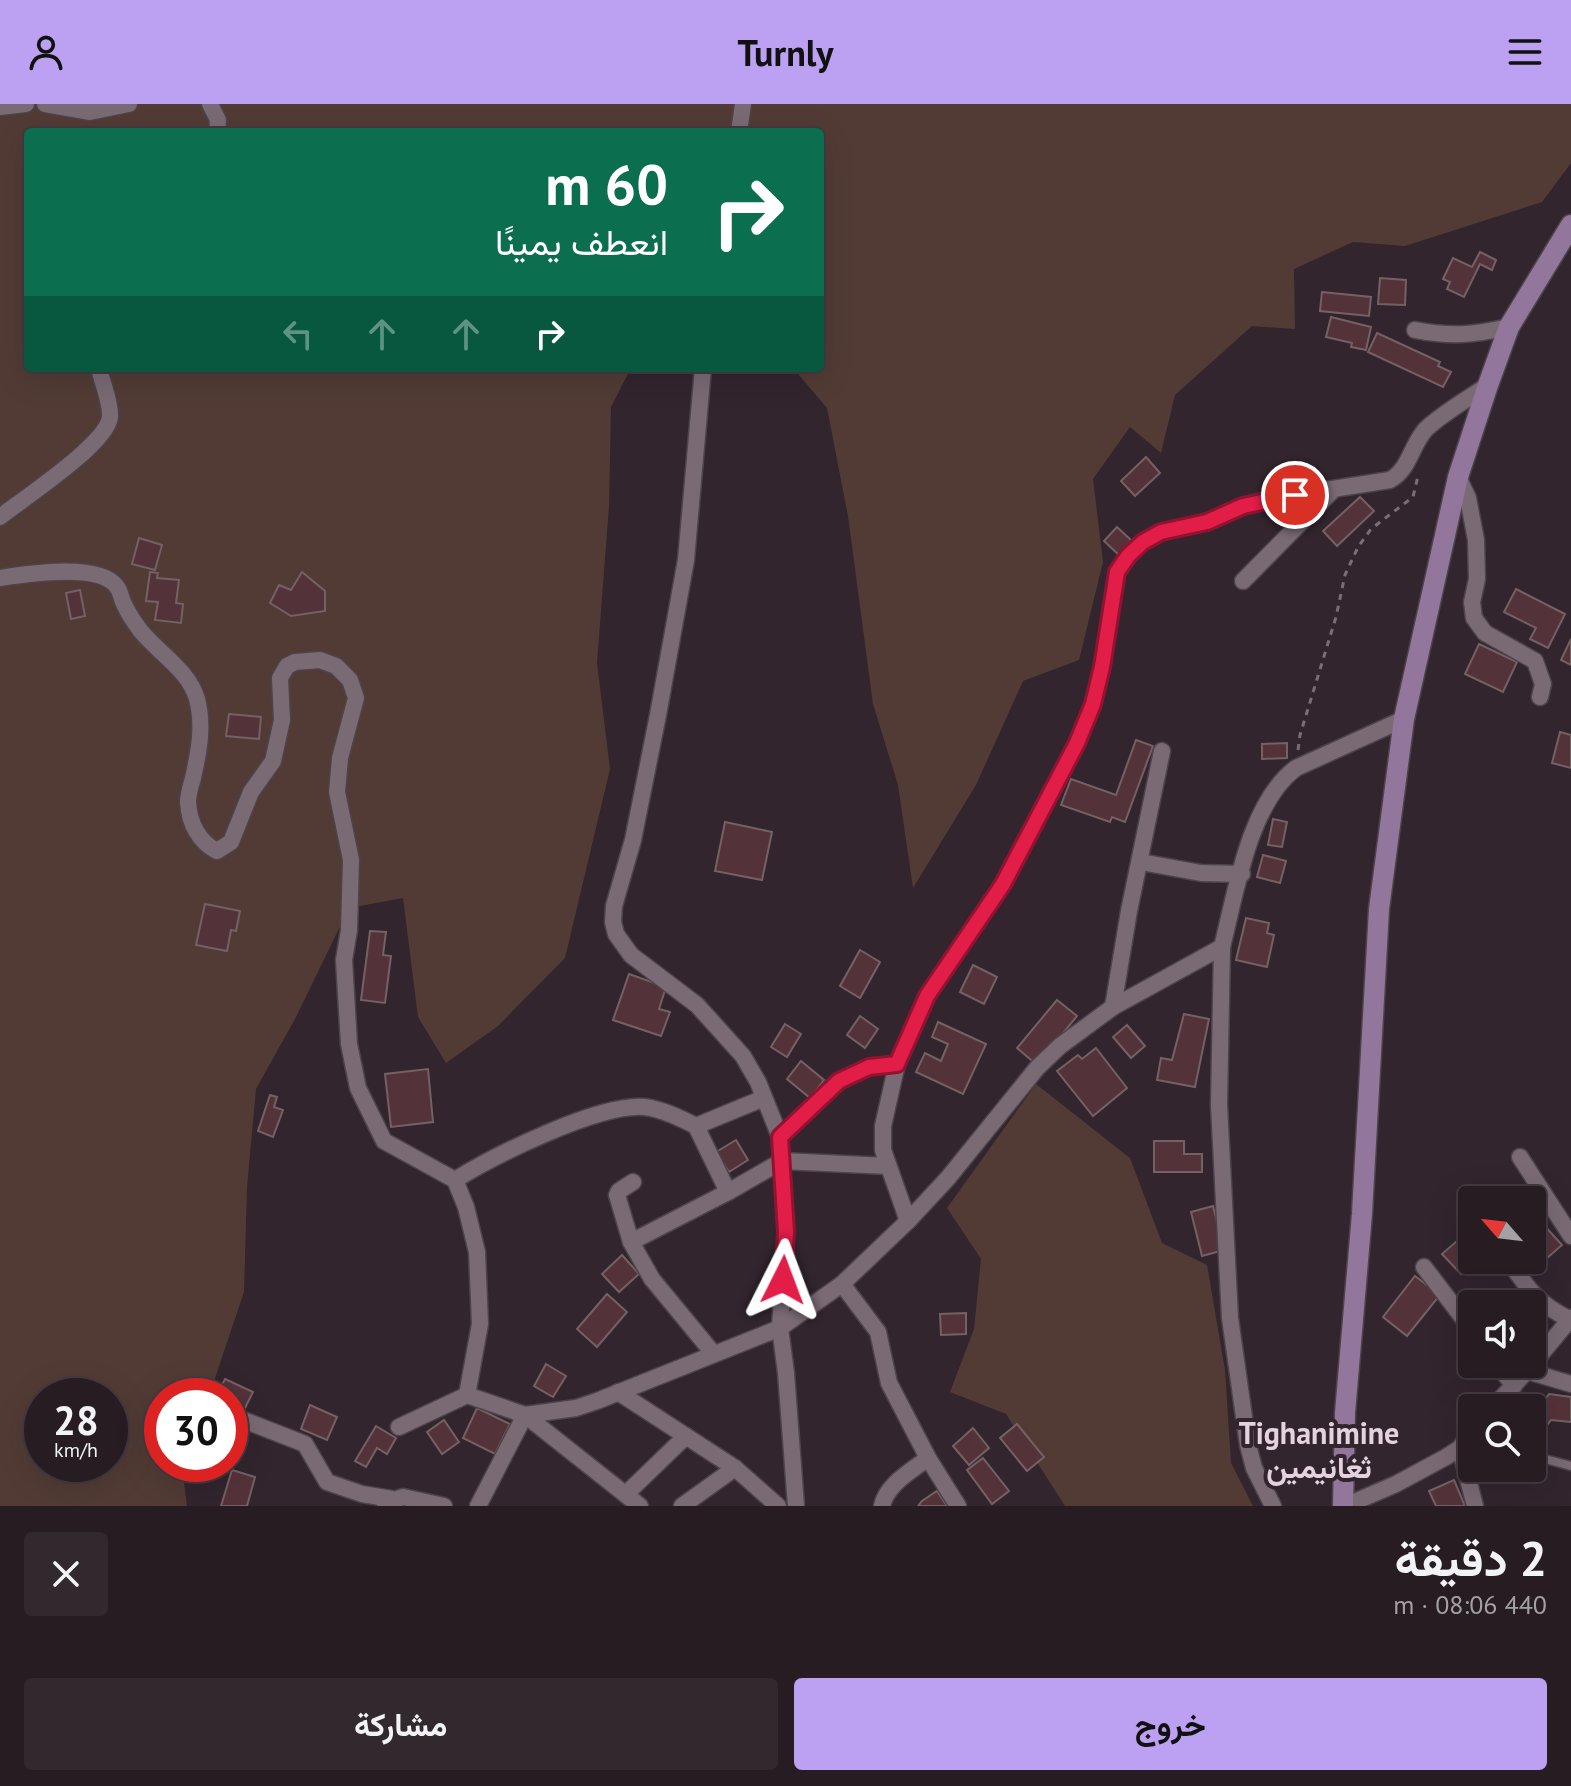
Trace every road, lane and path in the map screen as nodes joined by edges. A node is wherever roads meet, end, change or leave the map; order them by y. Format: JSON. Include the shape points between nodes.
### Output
{"nodes":[{"id":1,"x":26,"y":104,"type":"edge"},
{"id":2,"x":45,"y":104,"type":"edge"},
{"id":3,"x":129,"y":104,"type":"edge"},
{"id":4,"x":210,"y":104,"type":"edge"},
{"id":5,"x":743,"y":104,"type":"edge"},
{"id":6,"x":0,"y":107,"type":"edge"},
{"id":7,"x":217,"y":128,"type":"edge"},
{"id":8,"x":740,"y":128,"type":"edge"},
{"id":9,"x":1571,"y":225,"type":"edge"},
{"id":10,"x":1509,"y":327,"type":"junction"},
{"id":11,"x":1415,"y":330,"type":"dead end"},
{"id":12,"x":100,"y":372,"type":"edge"},
{"id":13,"x":703,"y":372,"type":"edge"},
{"id":14,"x":1488,"y":385,"type":"junction"},
{"id":15,"x":1418,"y":475,"type":"dead end"},
{"id":16,"x":1458,"y":477,"type":"junction"},
{"id":17,"x":1332,"y":491,"type":"junction"},
{"id":18,"x":0,"y":517,"type":"edge"},
{"id":19,"x":0,"y":578,"type":"edge"},
{"id":20,"x":1243,"y":581,"type":"dead end"},
{"id":21,"x":1540,"y":697,"type":"dead end"},
{"id":22,"x":1404,"y":719,"type":"junction"},
{"id":23,"x":1162,"y":751,"type":"dead end"},
{"id":24,"x":1296,"y":768,"type":"junction"},
{"id":25,"x":1141,"y":862,"type":"junction"},
{"id":26,"x":1242,"y":874,"type":"junction"},
{"id":27,"x":1222,"y":947,"type":"junction"},
{"id":28,"x":1113,"y":1007,"type":"junction"},
{"id":29,"x":897,"y":1064,"type":"junction"},
{"id":30,"x":764,"y":1098,"type":"junction"},
{"id":31,"x":696,"y":1126,"type":"junction"},
{"id":32,"x":780,"y":1137,"type":"junction"},
{"id":33,"x":1520,"y":1157,"type":"dead end"},
{"id":34,"x":782,"y":1161,"type":"junction"},
{"id":35,"x":888,"y":1166,"type":"junction"},
{"id":36,"x":455,"y":1180,"type":"junction"},
{"id":37,"x":633,"y":1182,"type":"dead end"},
{"id":38,"x":728,"y":1192,"type":"junction"},
{"id":39,"x":908,"y":1221,"type":"junction"},
{"id":40,"x":1571,"y":1236,"type":"edge"},
{"id":41,"x":631,"y":1242,"type":"junction"},
{"id":42,"x":1424,"y":1267,"type":"dead end"},
{"id":43,"x":1518,"y":1274,"type":"edge"},
{"id":44,"x":842,"y":1284,"type":"junction"},
{"id":45,"x":1458,"y":1312,"type":"edge"},
{"id":46,"x":1571,"y":1319,"type":"edge"},
{"id":47,"x":780,"y":1328,"type":"junction"},
{"id":48,"x":1546,"y":1349,"type":"edge"},
{"id":49,"x":713,"y":1353,"type":"junction"},
{"id":50,"x":1546,"y":1377,"type":"edge"},
{"id":51,"x":1508,"y":1378,"type":"edge"},
{"id":52,"x":1521,"y":1378,"type":"edge"},
{"id":53,"x":1571,"y":1384,"type":"edge"},
{"id":54,"x":1514,"y":1386,"type":"junction"},
{"id":55,"x":618,"y":1392,"type":"junction"},
{"id":56,"x":1506,"y":1394,"type":"edge"},
{"id":57,"x":467,"y":1395,"type":"junction"},
{"id":58,"x":525,"y":1415,"type":"junction"},
{"id":59,"x":248,"y":1422,"type":"edge"},
{"id":60,"x":399,"y":1427,"type":"dead end"},
{"id":61,"x":686,"y":1436,"type":"junction"},
{"id":62,"x":928,"y":1458,"type":"junction"},
{"id":63,"x":1546,"y":1459,"type":"edge"},
{"id":64,"x":1458,"y":1461,"type":"edge"},
{"id":65,"x":1571,"y":1466,"type":"edge"},
{"id":66,"x":735,"y":1468,"type":"junction"},
{"id":67,"x":1470,"y":1482,"type":"edge"},
{"id":68,"x":626,"y":1494,"type":"junction"},
{"id":69,"x":386,"y":1502,"type":"edge"},
{"id":70,"x":444,"y":1506,"type":"edge"},
{"id":71,"x":478,"y":1506,"type":"edge"},
{"id":72,"x":640,"y":1506,"type":"edge"},
{"id":73,"x":682,"y":1506,"type":"edge"},
{"id":74,"x":778,"y":1506,"type":"edge"},
{"id":75,"x":795,"y":1506,"type":"edge"},
{"id":76,"x":882,"y":1506,"type":"edge"},
{"id":77,"x":958,"y":1506,"type":"edge"},
{"id":78,"x":1273,"y":1506,"type":"edge"},
{"id":79,"x":1344,"y":1506,"type":"edge"},
{"id":80,"x":1475,"y":1506,"type":"edge"}],
"edges":[{"from":1,"to":6,"type":"street"},
{"from":2,"to":3,"type":"street","via":[[90,112]]},
{"from":4,"to":7,"type":"street"},
{"from":5,"to":8,"type":"street"},
{"from":9,"to":10,"type":"street"},
{"from":10,"to":11,"type":"street","via":[[1461,336]]},
{"from":10,"to":14,"type":"street"},
{"from":12,"to":18,"type":"street","via":[[110,411],[103,434]]},
{"from":13,"to":30,"type":"street","via":[[686,560],[613,922],[631,955],[697,1005],[730,1039]]},
{"from":14,"to":16,"type":"street"},
{"from":14,"to":17,"type":"street","via":[[1426,429],[1397,476]]},
{"from":15,"to":24,"type":"path","via":[[1413,497],[1371,529],[1345,575],[1300,735]]},
{"from":16,"to":21,"type":"street","via":[[1476,540],[1474,618],[1485,633],[1535,661],[1543,684]]},
{"from":16,"to":22,"type":"street"},
{"from":17,"to":20,"type":"street"},
{"from":17,"to":29,"type":"street","via":[[1275,498],[1161,532],[1128,556],[1117,572],[1102,667],[1077,743],[1003,884],[927,996]]},
{"from":19,"to":36,"type":"street","via":[[84,572],[117,586],[138,627],[187,675],[197,699],[201,726],[188,801],[194,828],[204,845],[217,851],[231,842],[251,792],[273,761],[282,720],[280,678],[287,666],[320,660],[350,680],[356,698],[337,792],[351,860],[344,960],[355,1073],[384,1141]]},
{"from":22,"to":24,"type":"street"},
{"from":22,"to":79,"type":"street","via":[[1378,925],[1345,1413]]},
{"from":23,"to":25,"type":"street"},
{"from":24,"to":26,"type":"street","via":[[1264,805]]},
{"from":25,"to":26,"type":"street"},
{"from":25,"to":28,"type":"street"},
{"from":26,"to":27,"type":"street"},
{"from":27,"to":28,"type":"street"},
{"from":27,"to":78,"type":"street","via":[[1219,1105],[1230,1318],[1248,1445]]},
{"from":28,"to":39,"type":"street","via":[[1037,1068]]},
{"from":29,"to":32,"type":"street","via":[[869,1067],[839,1081]]},
{"from":29,"to":35,"type":"street","via":[[883,1126]]},
{"from":30,"to":31,"type":"street"},
{"from":30,"to":32,"type":"street"},
{"from":31,"to":36,"type":"street","via":[[644,1107],[625,1109],[581,1120]]},
{"from":31,"to":38,"type":"street"},
{"from":32,"to":34,"type":"street"},
{"from":33,"to":40,"type":"street"},
{"from":34,"to":35,"type":"street"},
{"from":34,"to":38,"type":"street"},
{"from":34,"to":47,"type":"street","via":[[786,1232]]},
{"from":35,"to":39,"type":"street"},
{"from":36,"to":57,"type":"street","via":[[477,1252],[480,1290],[480,1324]]},
{"from":37,"to":41,"type":"street","via":[[617,1195]]},
{"from":38,"to":41,"type":"street"},
{"from":39,"to":44,"type":"street"},
{"from":41,"to":49,"type":"street","via":[[652,1279]]},
{"from":42,"to":45,"type":"street"},
{"from":43,"to":46,"type":"street","via":[[1547,1308]]},
{"from":44,"to":47,"type":"street"},
{"from":44,"to":62,"type":"street","via":[[878,1332],[885,1372]]},
{"from":46,"to":48,"type":"street"},
{"from":47,"to":49,"type":"street"},
{"from":47,"to":75,"type":"street"},
{"from":49,"to":55,"type":"street"},
{"from":50,"to":53,"type":"street"},
{"from":51,"to":54,"type":"street"},
{"from":52,"to":54,"type":"street"},
{"from":54,"to":56,"type":"street"},
{"from":55,"to":58,"type":"street","via":[[576,1408]]},
{"from":55,"to":61,"type":"street"},
{"from":57,"to":58,"type":"street"},
{"from":57,"to":60,"type":"street"},
{"from":58,"to":68,"type":"street"},
{"from":58,"to":71,"type":"street"},
{"from":59,"to":69,"type":"street","via":[[305,1444],[327,1482]]},
{"from":61,"to":66,"type":"street"},
{"from":61,"to":68,"type":"street"},
{"from":62,"to":76,"type":"street","via":[[894,1484]]},
{"from":62,"to":77,"type":"street"},
{"from":63,"to":65,"type":"lane"},
{"from":64,"to":79,"type":"street"},
{"from":66,"to":73,"type":"street"},
{"from":66,"to":74,"type":"street"},
{"from":67,"to":80,"type":"street"},
{"from":68,"to":72,"type":"street"},
{"from":69,"to":70,"type":"street","via":[[414,1498]]}]}
